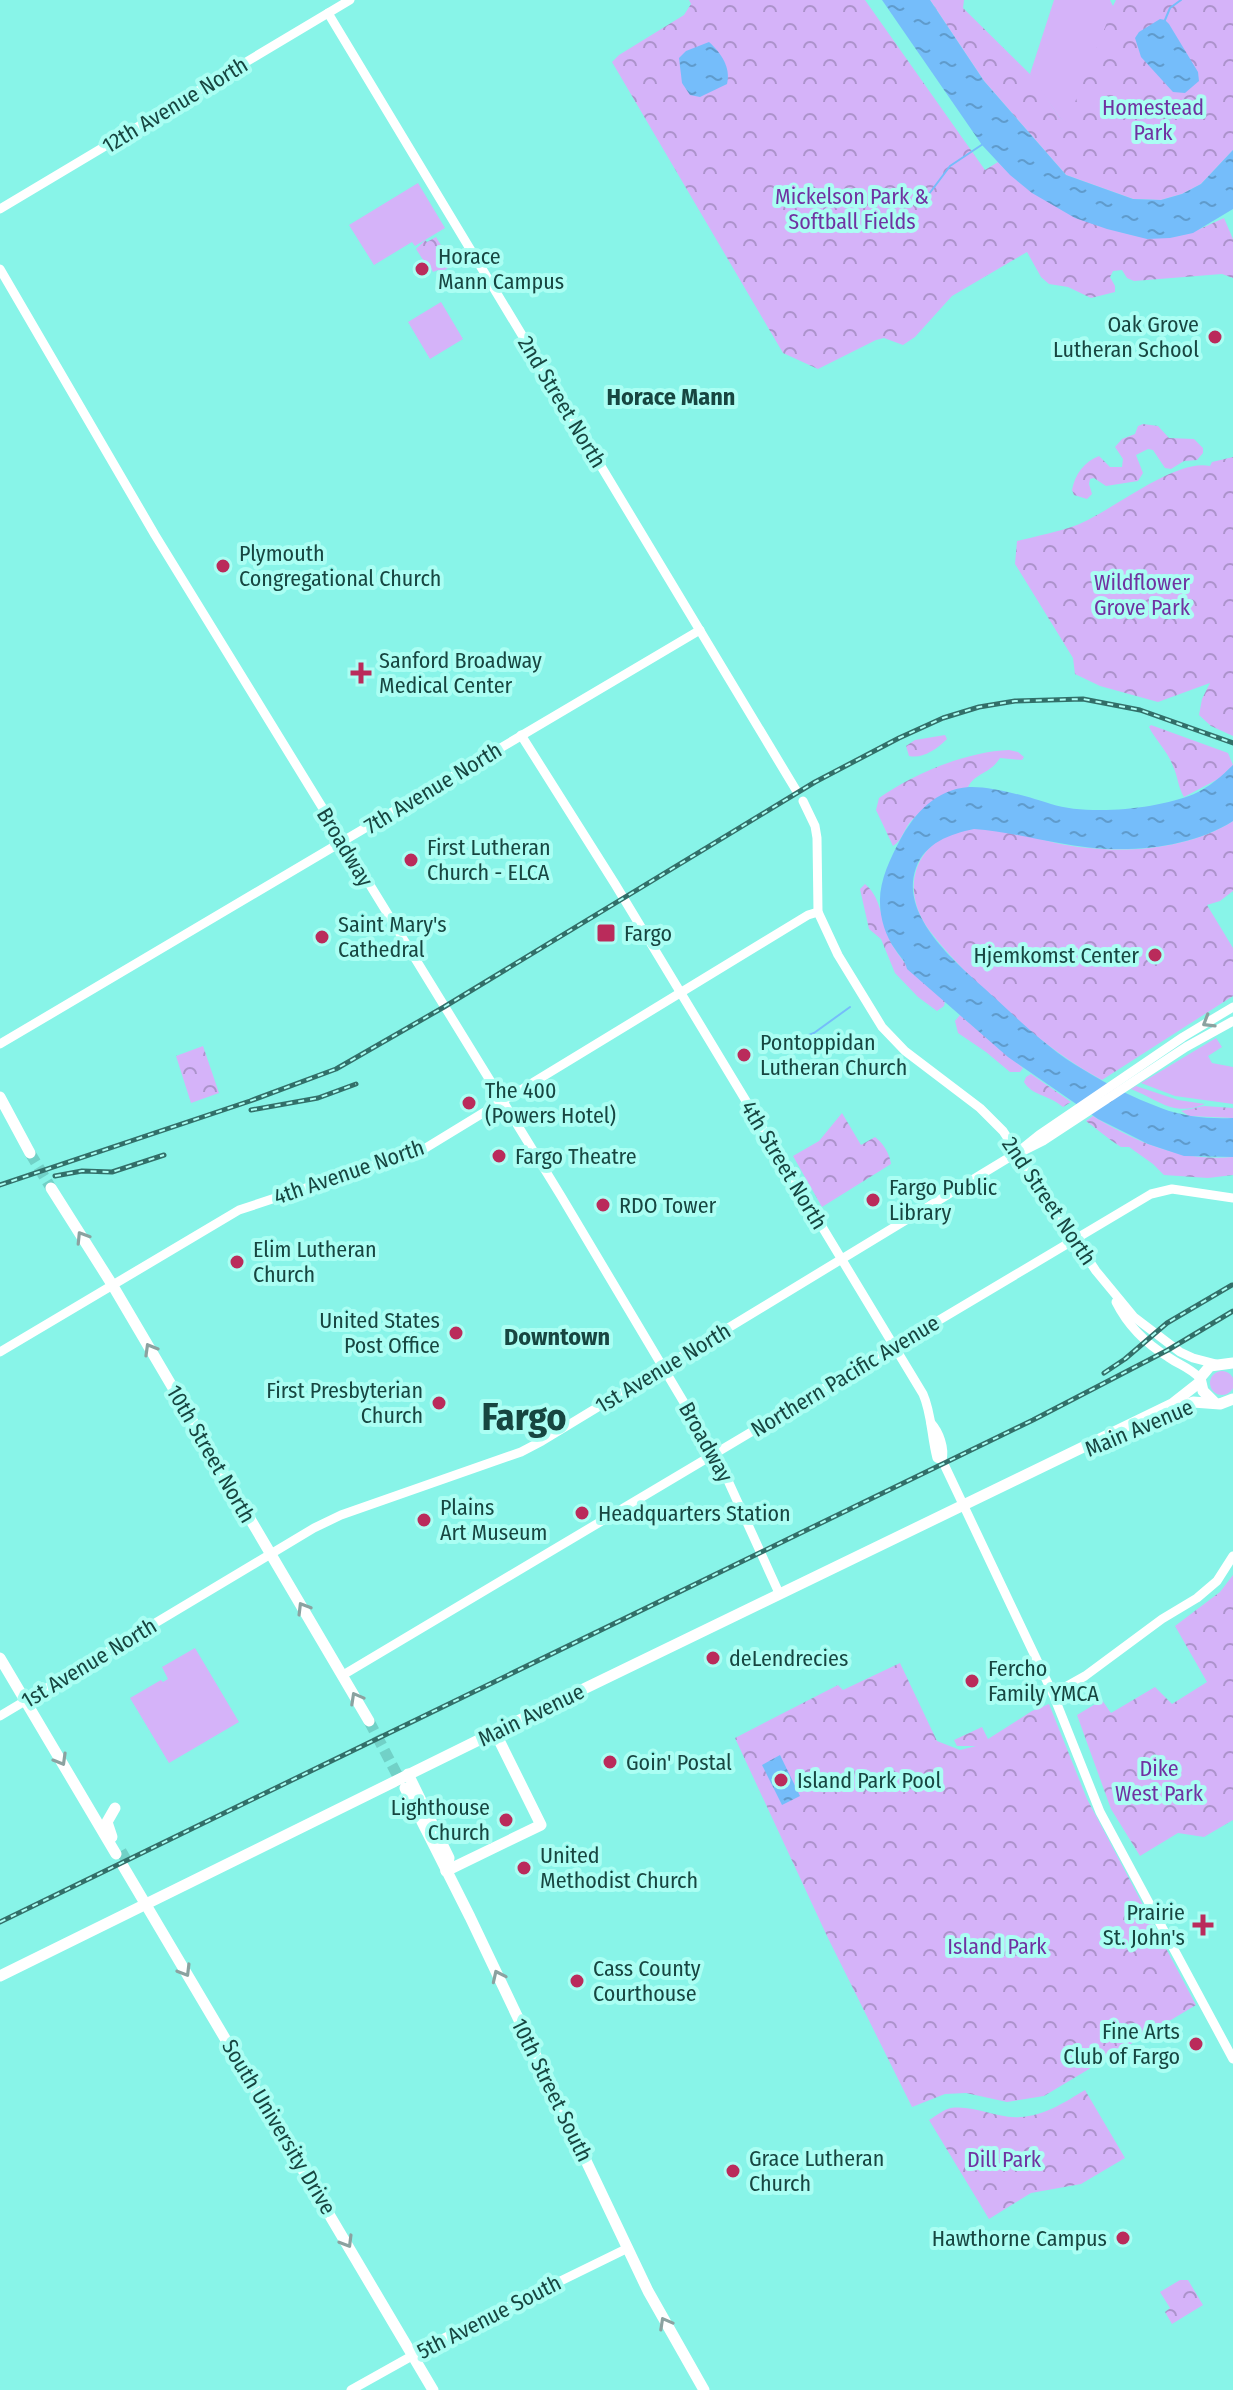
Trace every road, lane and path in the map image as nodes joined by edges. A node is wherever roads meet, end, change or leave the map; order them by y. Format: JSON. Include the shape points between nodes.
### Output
{"nodes":[{"id":1,"x":350,"y":0,"type":"edge"},
{"id":2,"x":328,"y":13,"type":"junction"},
{"id":3,"x":0,"y":209,"type":"edge"},
{"id":4,"x":0,"y":269,"type":"edge"},
{"id":5,"x":700,"y":630,"type":"junction"},
{"id":6,"x":521,"y":735,"type":"junction"},
{"id":7,"x":796,"y":790,"type":"dead end"},
{"id":8,"x":803,"y":801,"type":"dead end"},
{"id":9,"x":343,"y":842,"type":"junction"},
{"id":10,"x":818,"y":912,"type":"junction"},
{"id":11,"x":679,"y":992,"type":"junction"},
{"id":12,"x":1233,"y":1007,"type":"edge"},
{"id":13,"x":1233,"y":1021,"type":"edge"},
{"id":14,"x":1185,"y":1042,"type":"junction"},
{"id":15,"x":0,"y":1044,"type":"edge"},
{"id":16,"x":0,"y":1097,"type":"edge"},
{"id":17,"x":501,"y":1101,"type":"junction"},
{"id":18,"x":1018,"y":1152,"type":"junction"},
{"id":19,"x":30,"y":1153,"type":"tunnel mouth"},
{"id":20,"x":51,"y":1188,"type":"tunnel mouth"},
{"id":21,"x":1233,"y":1198,"type":"edge"},
{"id":22,"x":1074,"y":1240,"type":"junction"},
{"id":23,"x":841,"y":1260,"type":"junction"},
{"id":24,"x":113,"y":1286,"type":"junction"},
{"id":25,"x":1108,"y":1288,"type":"junction"},
{"id":26,"x":894,"y":1346,"type":"junction"},
{"id":27,"x":0,"y":1352,"type":"edge"},
{"id":28,"x":1227,"y":1364,"type":"edge"},
{"id":29,"x":664,"y":1367,"type":"junction"},
{"id":30,"x":1200,"y":1380,"type":"junction"},
{"id":31,"x":1226,"y":1403,"type":"edge"},
{"id":32,"x":715,"y":1454,"type":"junction"},
{"id":33,"x":1064,"y":1456,"type":"junction"},
{"id":34,"x":962,"y":1506,"type":"junction"},
{"id":35,"x":271,"y":1554,"type":"junction"},
{"id":36,"x":1233,"y":1556,"type":"edge"},
{"id":37,"x":779,"y":1593,"type":"junction"},
{"id":38,"x":0,"y":1658,"type":"edge"},
{"id":39,"x":343,"y":1675,"type":"junction"},
{"id":40,"x":1053,"y":1694,"type":"junction"},
{"id":41,"x":26,"y":1701,"type":"junction"},
{"id":42,"x":0,"y":1716,"type":"edge"},
{"id":43,"x":369,"y":1721,"type":"tunnel mouth"},
{"id":44,"x":495,"y":1732,"type":"junction"},
{"id":45,"x":408,"y":1774,"type":"junction"},
{"id":46,"x":405,"y":1788,"type":"tunnel mouth"},
{"id":47,"x":115,"y":1808,"type":"dead end"},
{"id":48,"x":126,"y":1864,"type":"tunnel mouth"},
{"id":49,"x":446,"y":1871,"type":"junction"},
{"id":50,"x":146,"y":1904,"type":"junction"},
{"id":51,"x":0,"y":1976,"type":"edge"},
{"id":52,"x":1233,"y":2059,"type":"edge"},
{"id":53,"x":628,"y":2248,"type":"junction"},
{"id":54,"x":412,"y":2356,"type":"junction"},
{"id":55,"x":351,"y":2390,"type":"edge"},
{"id":56,"x":433,"y":2390,"type":"edge"},
{"id":57,"x":704,"y":2390,"type":"edge"}],
"edges":[{"from":1,"to":2,"type":"street","name":"12th Avenue North"},
{"from":2,"to":3,"type":"street","name":"12th Avenue North"},
{"from":2,"to":5,"type":"street","name":"2nd Street North"},
{"from":4,"to":9,"type":"street","name":"Broadway"},
{"from":5,"to":6,"type":"street","name":"7th Avenue North"},
{"from":5,"to":7,"type":"street","name":"2nd Street North"},
{"from":6,"to":9,"type":"street","name":"7th Avenue North"},
{"from":6,"to":11,"type":"street","name":"4th Street North"},
{"from":8,"to":10,"type":"street","name":"2nd Street North","via":[[817,838]]},
{"from":9,"to":15,"type":"street","name":"7th Avenue North"},
{"from":9,"to":17,"type":"street","name":"Broadway"},
{"from":10,"to":11,"type":"street","name":"4th Avenue North"},
{"from":10,"to":18,"type":"street","name":"2nd Street North","via":[[882,1027],[980,1108]]},
{"from":11,"to":17,"type":"street","name":"4th Avenue North"},
{"from":11,"to":23,"type":"street","name":"4th Street North"},
{"from":12,"to":14,"type":"street","name":"1st Avenue North","one_way":true},
{"from":13,"to":14,"type":"street","name":"1st Avenue North"},
{"from":14,"to":18,"type":"street","name":"1st Avenue North"},
{"from":16,"to":19,"type":"main road"},
{"from":17,"to":24,"type":"street","name":"4th Avenue North","via":[[424,1149],[239,1210]]},
{"from":17,"to":29,"type":"street","name":"Broadway"},
{"from":18,"to":22,"type":"street","name":"2nd Street North"},
{"from":18,"to":23,"type":"street","name":"1st Avenue North"},
{"from":24,"to":20,"type":"main road","name":"10th Street North","one_way":true},
{"from":21,"to":22,"type":"street","name":"Northern Pacific Avenue","via":[[1172,1189],[1151,1194]]},
{"from":22,"to":25,"type":"street","name":"2nd Street North"},
{"from":22,"to":26,"type":"street","name":"Northern Pacific Avenue"},
{"from":23,"to":26,"type":"street","name":"4th Street North"},
{"from":23,"to":29,"type":"street","name":"1st Avenue North"},
{"from":24,"to":27,"type":"street","name":"4th Avenue North"},
{"from":35,"to":24,"type":"main road","name":"10th Street North","one_way":true},
{"from":25,"to":28,"type":"street","name":"2nd Street North","via":[[1143,1325],[1180,1352]]},
{"from":25,"to":30,"type":"street","name":"2nd Street North","via":[[1127,1324],[1167,1357],[1189,1366]]},
{"from":26,"to":32,"type":"street","name":"Northern Pacific Avenue"},
{"from":26,"to":34,"type":"street","name":"4th Street North","via":[[929,1406],[942,1460]]},
{"from":28,"to":30,"type":"main road","name":"Main Avenue","via":[[1204,1372]]},
{"from":29,"to":32,"type":"street","name":"Broadway"},
{"from":29,"to":35,"type":"street","name":"1st Avenue North","via":[[521,1452],[341,1515]]},
{"from":30,"to":31,"type":"main road","via":[[1207,1397]]},
{"from":30,"to":33,"type":"main road","name":"Main Avenue","via":[[1172,1404]]},
{"from":31,"to":33,"type":"main road","name":"Main Avenue","via":[[1183,1405],[1084,1452]]},
{"from":32,"to":37,"type":"street","name":"Broadway"},
{"from":32,"to":39,"type":"street","name":"Northern Pacific Avenue"},
{"from":33,"to":34,"type":"main road","name":"Main Avenue"},
{"from":34,"to":37,"type":"main road","name":"Main Avenue"},
{"from":34,"to":40,"type":"street","name":"4th Street North"},
{"from":39,"to":35,"type":"main road","name":"10th Street North","one_way":true},
{"from":35,"to":41,"type":"street","name":"1st Avenue North"},
{"from":36,"to":40,"type":"street","via":[[1217,1581],[1197,1598]]},
{"from":37,"to":44,"type":"main road","name":"Main Avenue"},
{"from":38,"to":41,"type":"main road"},
{"from":43,"to":39,"type":"main road","name":"10th Street North","one_way":true},
{"from":40,"to":52,"type":"street","name":"4th Street North","via":[[1100,1812]]},
{"from":41,"to":42,"type":"street","name":"1st Avenue North"},
{"from":41,"to":47,"type":"main road","one_way":true,"via":[[119,1852],[106,1825]]},
{"from":44,"to":45,"type":"main road","name":"Main Avenue"},
{"from":44,"to":49,"type":"main road","via":[[541,1825]]},
{"from":45,"to":49,"type":"main road","via":[[449,1858]]},
{"from":45,"to":50,"type":"main road","name":"Main Avenue"},
{"from":46,"to":49,"type":"main road","name":"10th Street South"},
{"from":48,"to":50,"type":"main road","name":"South University Drive"},
{"from":53,"to":49,"type":"main road","name":"10th Street South","one_way":true},
{"from":50,"to":51,"type":"main road","name":"Main Avenue"},
{"from":50,"to":54,"type":"main road","name":"South University Drive","one_way":true},
{"from":53,"to":54,"type":"street","name":"5th Avenue South"},
{"from":57,"to":53,"type":"main road","name":"10th Street South","one_way":true},
{"from":54,"to":55,"type":"street","name":"5th Avenue South"},
{"from":54,"to":56,"type":"main road","name":"South University Drive"}]}
